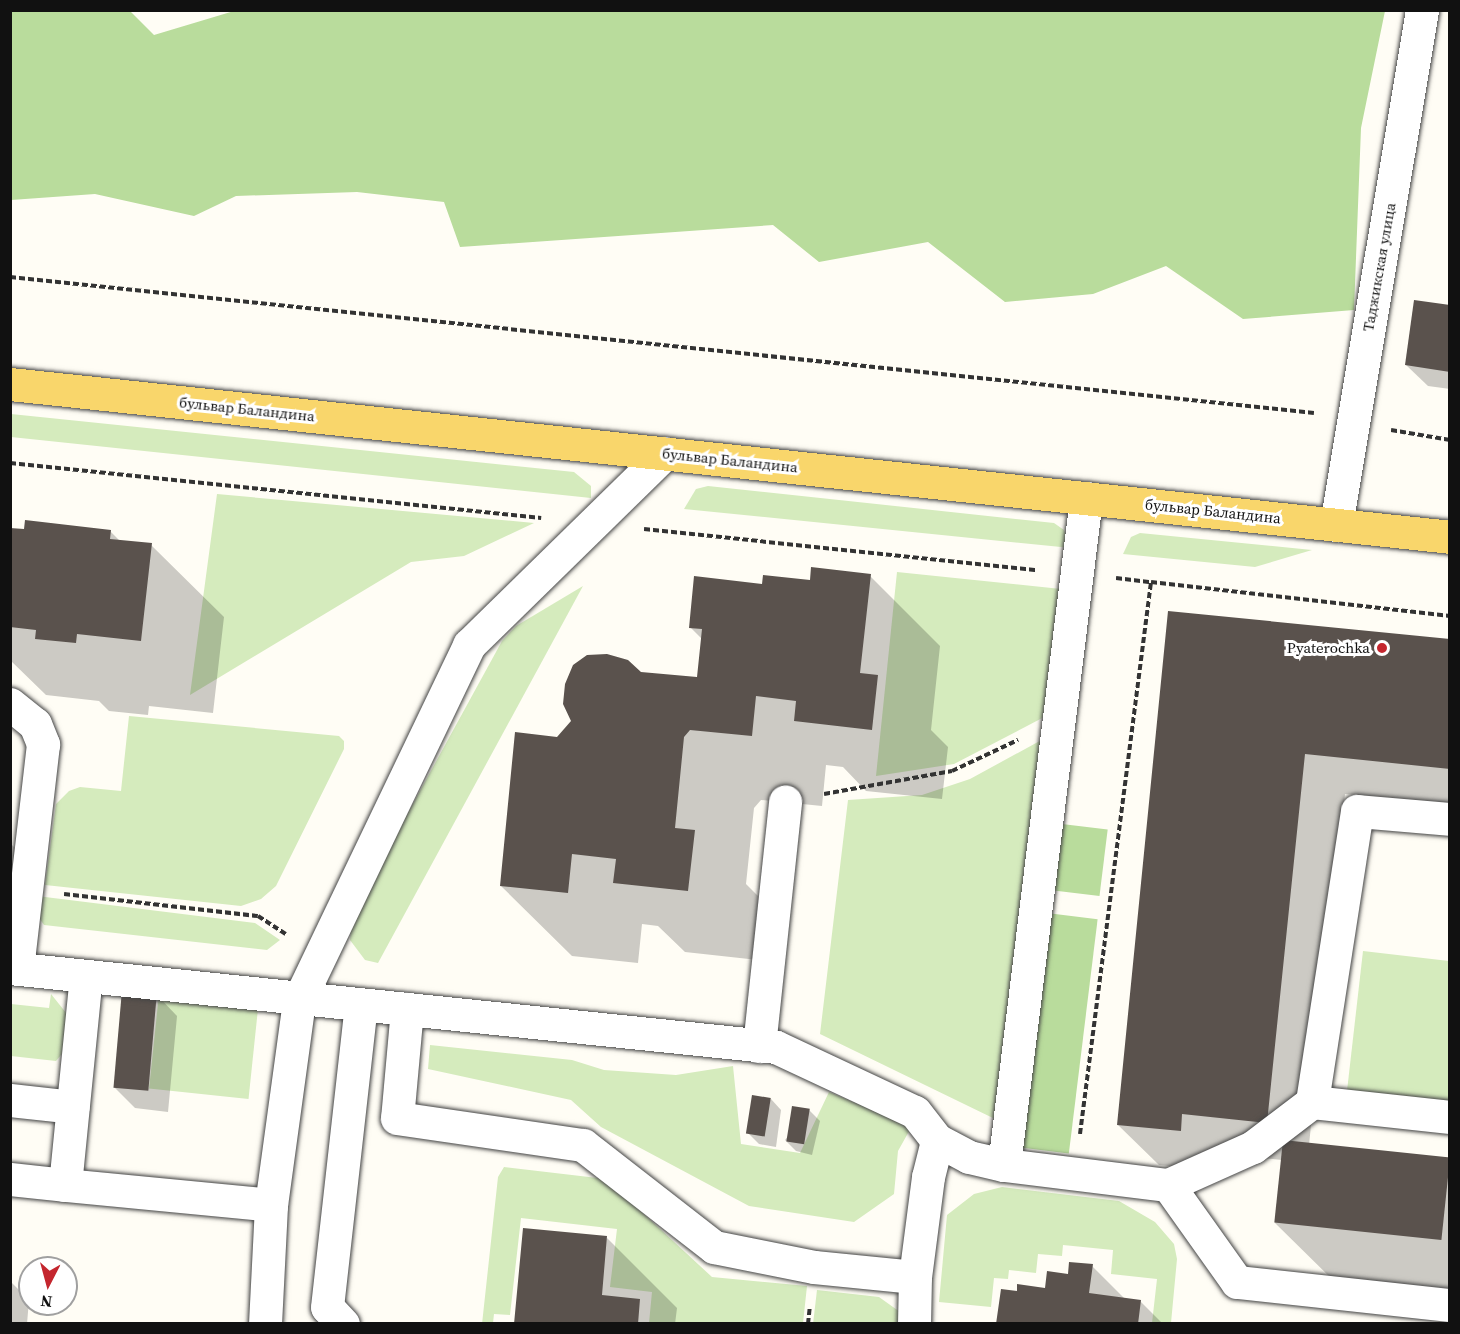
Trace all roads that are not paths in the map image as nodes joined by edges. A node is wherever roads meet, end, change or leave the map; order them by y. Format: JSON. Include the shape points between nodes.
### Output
{"nodes":[{"id":1,"x":1422,"y":10,"type":"edge"},
{"id":2,"x":10,"y":384,"type":"edge"},
{"id":3,"x":665,"y":453,"type":"junction"},
{"id":4,"x":1086,"y":498,"type":"junction"},
{"id":5,"x":1336,"y":525,"type":"junction"},
{"id":6,"x":1449,"y":537,"type":"edge"},
{"id":7,"x":10,"y":704,"type":"edge"},
{"id":8,"x":785,"y":801,"type":"road end"},
{"id":9,"x":1449,"y":819,"type":"edge"},
{"id":10,"x":14,"y":968,"type":"edge"},
{"id":11,"x":87,"y":976,"type":"junction"},
{"id":12,"x":299,"y":999,"type":"junction"},
{"id":13,"x":361,"y":1006,"type":"junction"},
{"id":14,"x":406,"y":1009,"type":"junction"},
{"id":15,"x":759,"y":1046,"type":"junction"},
{"id":16,"x":10,"y":1100,"type":"edge"},
{"id":17,"x":1312,"y":1102,"type":"junction"},
{"id":18,"x":73,"y":1107,"type":"junction"},
{"id":19,"x":1449,"y":1117,"type":"edge"},
{"id":20,"x":937,"y":1140,"type":"junction"},
{"id":21,"x":1004,"y":1165,"type":"junction"},
{"id":22,"x":10,"y":1179,"type":"edge"},
{"id":23,"x":64,"y":1185,"type":"junction"},
{"id":24,"x":1168,"y":1185,"type":"junction"},
{"id":25,"x":271,"y":1205,"type":"junction"},
{"id":26,"x":915,"y":1277,"type":"junction"},
{"id":27,"x":1449,"y":1305,"type":"edge"},
{"id":28,"x":265,"y":1323,"type":"edge"},
{"id":29,"x":343,"y":1323,"type":"edge"},
{"id":30,"x":914,"y":1323,"type":"edge"}],
"edges":[{"from":1,"to":5,"type":"street","name":"Таджикская улица"},
{"from":2,"to":3,"type":"main road","name":"бульвар Баландина"},
{"from":3,"to":4,"type":"main road","name":"бульвар Баландина"},
{"from":3,"to":12,"type":"street","via":[[470,645]]},
{"from":4,"to":5,"type":"main road","name":"бульвар Баландина"},
{"from":4,"to":21,"type":"street"},
{"from":5,"to":6,"type":"main road","name":"бульвар Баландина"},
{"from":7,"to":10,"type":"street","via":[[35,724],[43,744]]},
{"from":8,"to":15,"type":"street"},
{"from":9,"to":17,"type":"street","via":[[1357,811]]},
{"from":10,"to":11,"type":"street"},
{"from":11,"to":12,"type":"street"},
{"from":11,"to":18,"type":"street"},
{"from":12,"to":13,"type":"street"},
{"from":12,"to":25,"type":"street"},
{"from":13,"to":14,"type":"street"},
{"from":13,"to":29,"type":"street","via":[[327,1307]]},
{"from":14,"to":15,"type":"street"},
{"from":14,"to":26,"type":"street","via":[[397,1118],[583,1145],[714,1247],[814,1267]]},
{"from":15,"to":20,"type":"street","via":[[776,1047],[915,1112]]},
{"from":16,"to":18,"type":"street"},
{"from":17,"to":19,"type":"street"},
{"from":17,"to":24,"type":"street","via":[[1253,1147]]},
{"from":18,"to":23,"type":"street"},
{"from":20,"to":21,"type":"street","via":[[969,1157]]},
{"from":20,"to":26,"type":"street","via":[[928,1177]]},
{"from":21,"to":24,"type":"street"},
{"from":22,"to":23,"type":"street"},
{"from":23,"to":25,"type":"street"},
{"from":24,"to":27,"type":"street","via":[[1237,1282]]},
{"from":25,"to":28,"type":"street"},
{"from":26,"to":30,"type":"street"}]}
